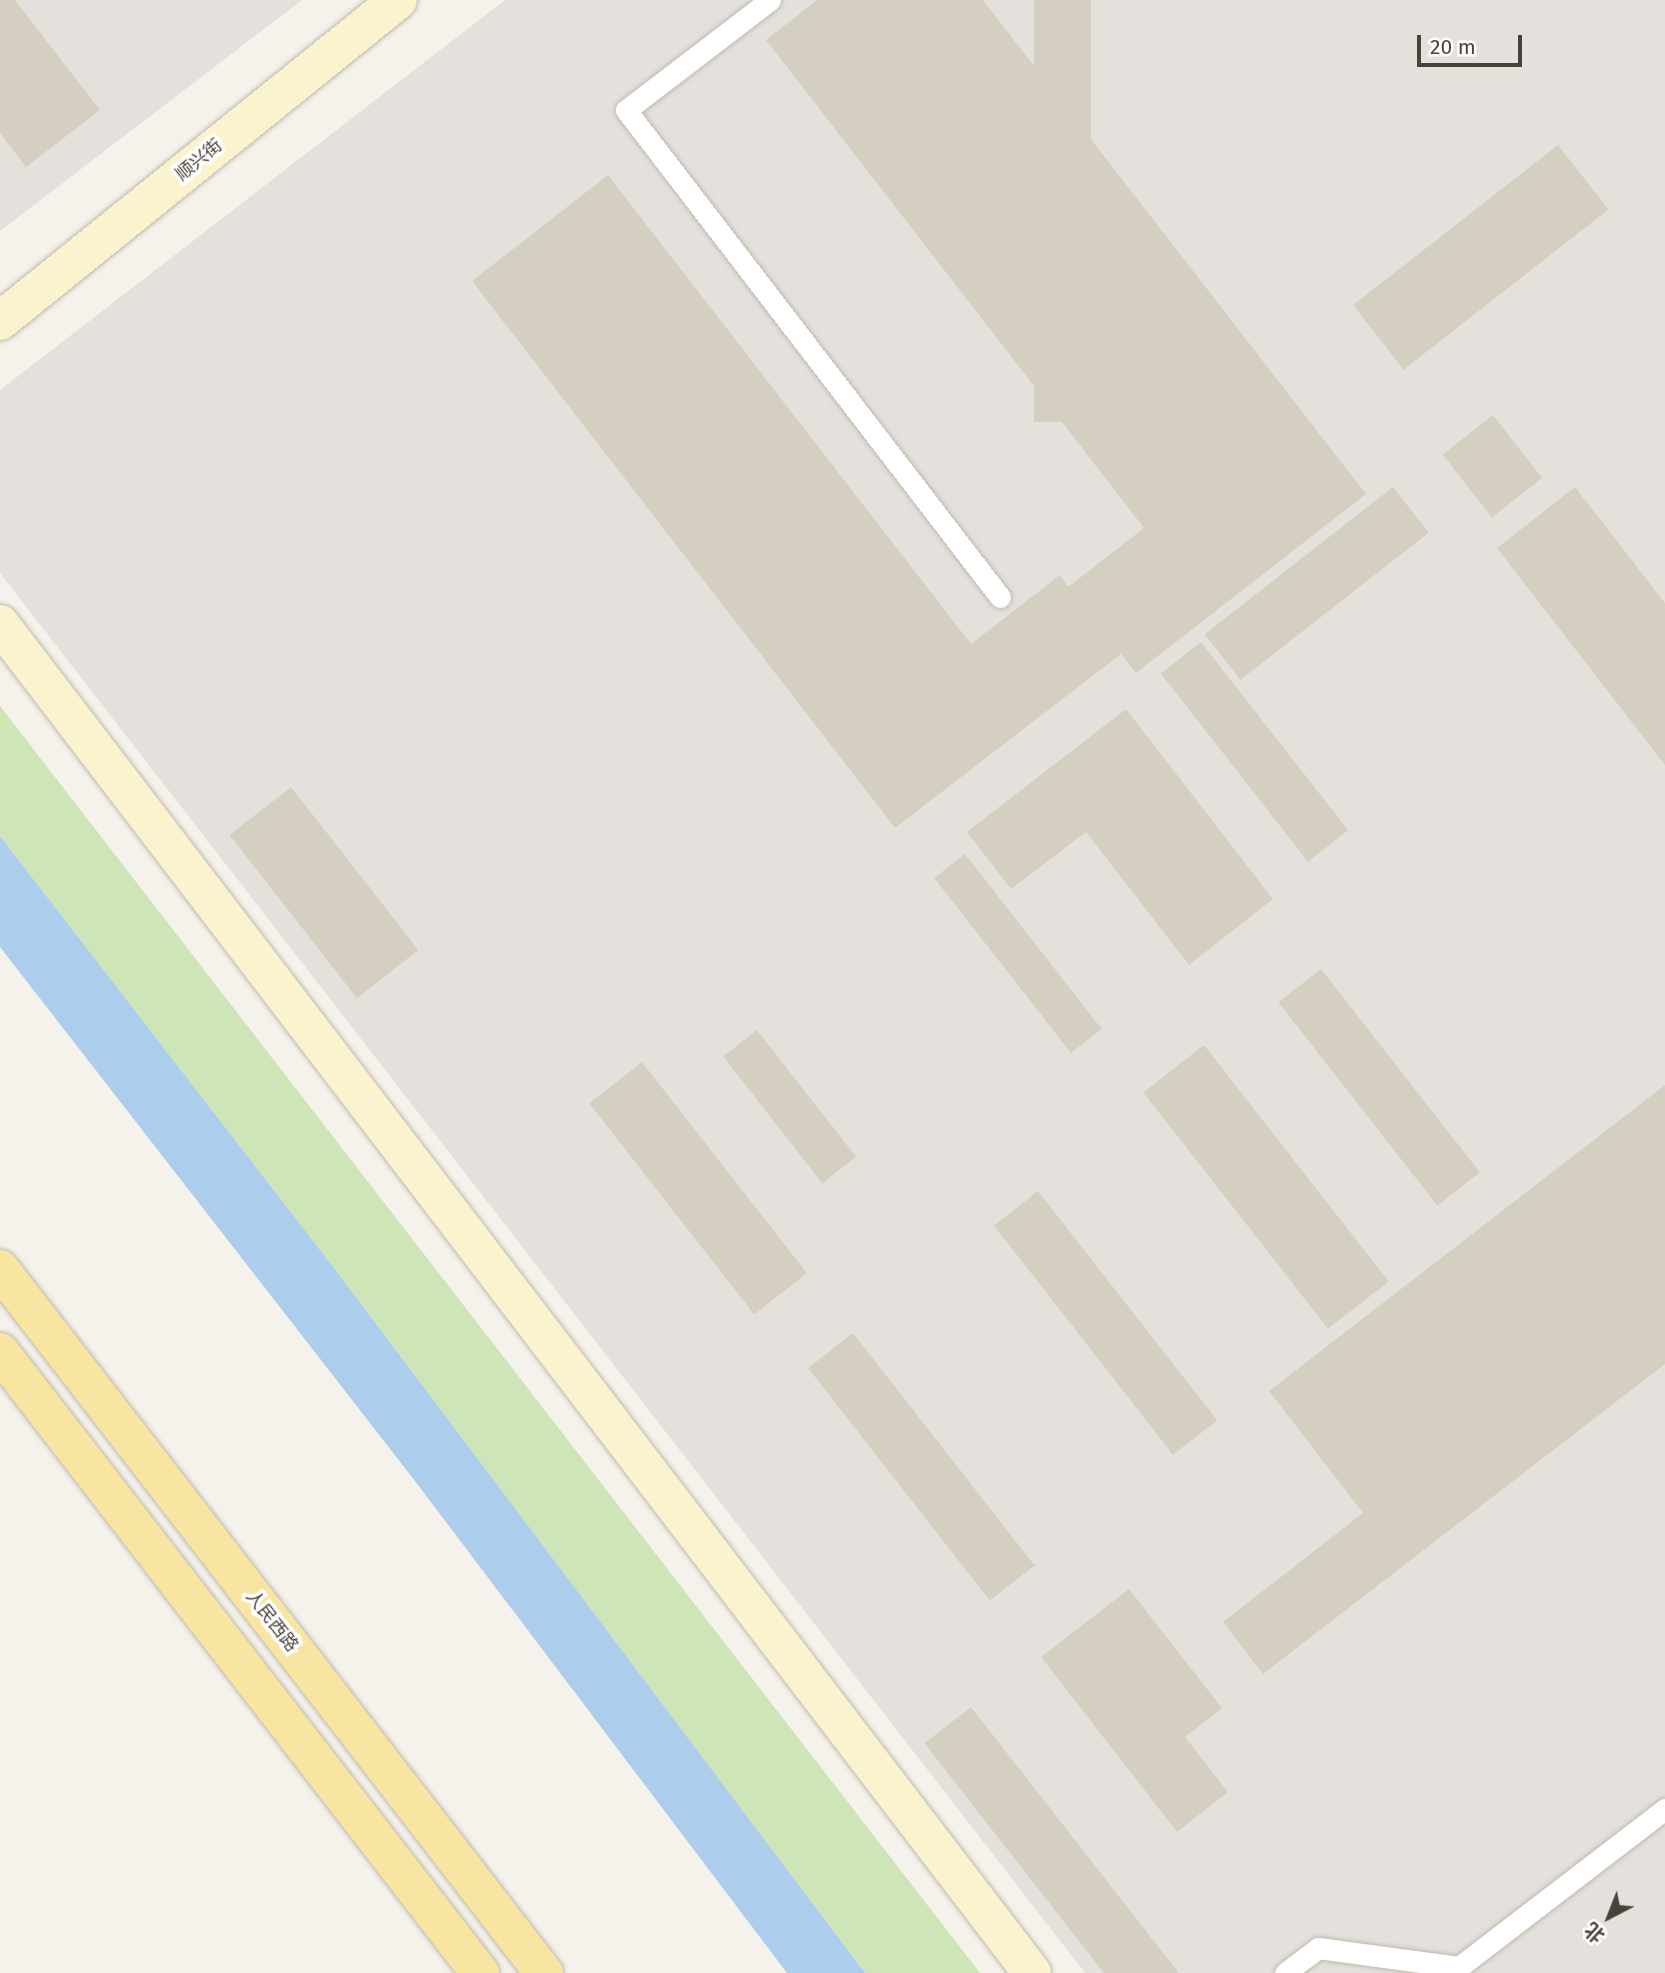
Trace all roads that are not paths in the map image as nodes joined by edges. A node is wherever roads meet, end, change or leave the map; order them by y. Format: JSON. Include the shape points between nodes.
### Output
{"nodes":[{"id":1,"x":398,"y":0,"type":"edge"},
{"id":2,"x":770,"y":0,"type":"edge"},
{"id":3,"x":0,"y":321,"type":"edge"},
{"id":4,"x":1000,"y":597,"type":"dead end"},
{"id":5,"x":0,"y":624,"type":"edge"},
{"id":6,"x":0,"y":1269,"type":"edge"},
{"id":7,"x":0,"y":1352,"type":"edge"},
{"id":8,"x":1665,"y":1809,"type":"edge"},
{"id":9,"x":480,"y":1973,"type":"edge"},
{"id":10,"x":544,"y":1973,"type":"edge"},
{"id":11,"x":1032,"y":1973,"type":"edge"},
{"id":12,"x":1285,"y":1973,"type":"edge"}],
"edges":[{"from":1,"to":3,"type":"street","name":"顺兴街"},
{"from":2,"to":4,"type":"lane","via":[[626,110]]},
{"from":5,"to":11,"type":"street"},
{"from":6,"to":10,"type":"main road","name":"人民西路"},
{"from":7,"to":9,"type":"main road"},
{"from":8,"to":12,"type":"lane","via":[[1459,1967],[1318,1948]]}]}
